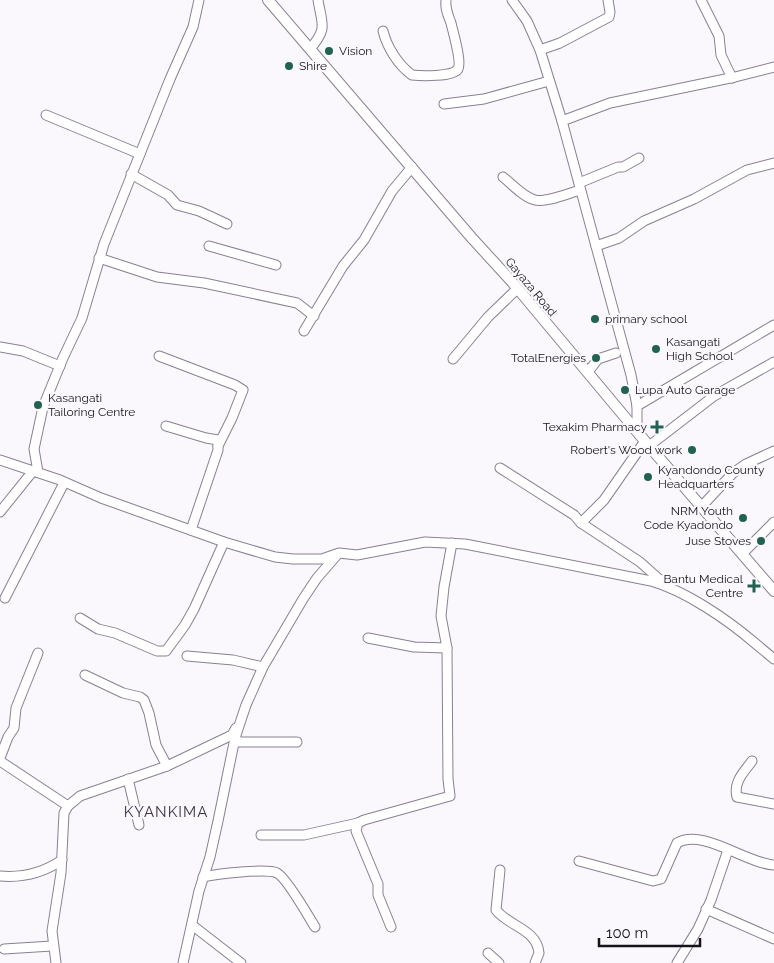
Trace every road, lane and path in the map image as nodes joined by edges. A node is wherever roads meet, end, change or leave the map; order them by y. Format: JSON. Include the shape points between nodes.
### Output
{"nodes":[{"id":1,"x":199,"y":0,"type":"edge"},
{"id":2,"x":268,"y":0,"type":"edge"},
{"id":3,"x":318,"y":0,"type":"edge"},
{"id":4,"x":446,"y":0,"type":"edge"},
{"id":5,"x":512,"y":0,"type":"edge"},
{"id":6,"x":608,"y":0,"type":"edge"},
{"id":7,"x":701,"y":0,"type":"edge"},
{"id":8,"x":383,"y":31,"type":"dead end"},
{"id":9,"x":310,"y":49,"type":"junction"},
{"id":10,"x":540,"y":50,"type":"junction"},
{"id":11,"x":774,"y":67,"type":"edge"},
{"id":12,"x":732,"y":78,"type":"junction"},
{"id":13,"x":549,"y":81,"type":"junction"},
{"id":14,"x":444,"y":104,"type":"dead end"},
{"id":15,"x":46,"y":116,"type":"dead end"},
{"id":16,"x":562,"y":121,"type":"junction"},
{"id":17,"x":140,"y":154,"type":"junction"},
{"id":18,"x":639,"y":158,"type":"dead end"},
{"id":19,"x":774,"y":163,"type":"edge"},
{"id":20,"x":412,"y":167,"type":"junction"},
{"id":21,"x":131,"y":174,"type":"junction"},
{"id":22,"x":503,"y":177,"type":"dead end"},
{"id":23,"x":580,"y":186,"type":"junction"},
{"id":24,"x":227,"y":224,"type":"dead end"},
{"id":25,"x":209,"y":246,"type":"dead end"},
{"id":26,"x":596,"y":246,"type":"junction"},
{"id":27,"x":99,"y":258,"type":"junction"},
{"id":28,"x":276,"y":265,"type":"dead end"},
{"id":29,"x":517,"y":288,"type":"junction"},
{"id":30,"x":314,"y":316,"type":"junction"},
{"id":31,"x":774,"y":325,"type":"edge"},
{"id":32,"x":304,"y":331,"type":"dead end"},
{"id":33,"x":0,"y":347,"type":"edge"},
{"id":34,"x":616,"y":353,"type":"dead end"},
{"id":35,"x":159,"y":356,"type":"dead end"},
{"id":36,"x":453,"y":359,"type":"dead end"},
{"id":37,"x":774,"y":362,"type":"edge"},
{"id":38,"x":60,"y":366,"type":"junction"},
{"id":39,"x":588,"y":372,"type":"junction"},
{"id":40,"x":637,"y":406,"type":"junction"},
{"id":41,"x":166,"y":426,"type":"dead end"},
{"id":42,"x":637,"y":430,"type":"junction"},
{"id":43,"x":647,"y":443,"type":"junction"},
{"id":44,"x":218,"y":446,"type":"junction"},
{"id":45,"x":774,"y":451,"type":"edge"},
{"id":46,"x":0,"y":460,"type":"edge"},
{"id":47,"x":500,"y":468,"type":"dead end"},
{"id":48,"x":35,"y":472,"type":"junction"},
{"id":49,"x":64,"y":483,"type":"junction"},
{"id":50,"x":702,"y":506,"type":"junction"},
{"id":51,"x":0,"y":512,"type":"edge"},
{"id":52,"x":774,"y":522,"type":"edge"},
{"id":53,"x":581,"y":523,"type":"junction"},
{"id":54,"x":191,"y":530,"type":"junction"},
{"id":55,"x":224,"y":542,"type":"junction"},
{"id":56,"x":452,"y":543,"type":"junction"},
{"id":57,"x":339,"y":553,"type":"junction"},
{"id":58,"x":742,"y":554,"type":"junction"},
{"id":59,"x":678,"y":591,"type":"junction"},
{"id":60,"x":774,"y":591,"type":"edge"},
{"id":61,"x":5,"y":598,"type":"dead end"},
{"id":62,"x":80,"y":618,"type":"dead end"},
{"id":63,"x":368,"y":638,"type":"dead end"},
{"id":64,"x":448,"y":648,"type":"junction"},
{"id":65,"x":38,"y":653,"type":"dead end"},
{"id":66,"x":187,"y":656,"type":"dead end"},
{"id":67,"x":774,"y":659,"type":"edge"},
{"id":68,"x":263,"y":667,"type":"junction"},
{"id":69,"x":85,"y":675,"type":"dead end"},
{"id":70,"x":233,"y":736,"type":"junction"},
{"id":71,"x":297,"y":742,"type":"dead end"},
{"id":72,"x":0,"y":759,"type":"edge"},
{"id":73,"x":752,"y":761,"type":"dead end"},
{"id":74,"x":167,"y":766,"type":"junction"},
{"id":75,"x":128,"y":780,"type":"junction"},
{"id":76,"x":774,"y":804,"type":"edge"},
{"id":77,"x":68,"y":806,"type":"junction"},
{"id":78,"x":358,"y":823,"type":"junction"},
{"id":79,"x":138,"y":825,"type":"dead end"},
{"id":80,"x":261,"y":835,"type":"dead end"},
{"id":81,"x":728,"y":850,"type":"junction"},
{"id":82,"x":62,"y":860,"type":"junction"},
{"id":83,"x":579,"y":861,"type":"dead end"},
{"id":84,"x":774,"y":865,"type":"edge"},
{"id":85,"x":500,"y":870,"type":"dead end"},
{"id":86,"x":0,"y":876,"type":"edge"},
{"id":87,"x":203,"y":877,"type":"junction"},
{"id":88,"x":706,"y":909,"type":"junction"},
{"id":89,"x":192,"y":925,"type":"junction"},
{"id":90,"x":316,"y":927,"type":"dead end"},
{"id":91,"x":391,"y":927,"type":"dead end"},
{"id":92,"x":774,"y":939,"type":"edge"},
{"id":93,"x":52,"y":946,"type":"junction"},
{"id":94,"x":4,"y":949,"type":"dead end"},
{"id":95,"x":488,"y":953,"type":"dead end"},
{"id":96,"x":56,"y":963,"type":"edge"},
{"id":97,"x":183,"y":963,"type":"edge"},
{"id":98,"x":241,"y":963,"type":"edge"},
{"id":99,"x":500,"y":963,"type":"edge"},
{"id":100,"x":534,"y":963,"type":"edge"},
{"id":101,"x":677,"y":963,"type":"edge"}],
"edges":[{"from":1,"to":17,"type":"street","via":[[193,27]]},
{"from":2,"to":9,"type":"main road","name":"Gayaza Road"},
{"from":3,"to":9,"type":"street","via":[[323,29]]},
{"from":4,"to":8,"type":"street","via":[[458,68],[412,75],[392,52]]},
{"from":5,"to":10,"type":"street","via":[[527,21]]},
{"from":6,"to":10,"type":"street","via":[[609,17]]},
{"from":7,"to":12,"type":"street","via":[[719,36],[721,55]]},
{"from":9,"to":20,"type":"main road","name":"Gayaza Road"},
{"from":10,"to":13,"type":"street"},
{"from":11,"to":12,"type":"street"},
{"from":12,"to":16,"type":"street","via":[[618,101]]},
{"from":13,"to":14,"type":"street","via":[[484,100]]},
{"from":13,"to":16,"type":"street"},
{"from":15,"to":17,"type":"street"},
{"from":16,"to":23,"type":"street"},
{"from":17,"to":21,"type":"street"},
{"from":18,"to":23,"type":"street"},
{"from":19,"to":26,"type":"street","via":[[747,170],[644,221],[619,238]]},
{"from":20,"to":29,"type":"main road","name":"Gayaza Road"},
{"from":20,"to":30,"type":"street","via":[[392,191]]},
{"from":21,"to":24,"type":"street","via":[[168,195],[177,205]]},
{"from":21,"to":27,"type":"street"},
{"from":22,"to":23,"type":"street","via":[[536,200],[548,199]]},
{"from":23,"to":26,"type":"street"},
{"from":25,"to":28,"type":"street"},
{"from":26,"to":40,"type":"street"},
{"from":27,"to":30,"type":"street","via":[[156,277],[297,302]]},
{"from":27,"to":38,"type":"street","via":[[82,318]]},
{"from":29,"to":36,"type":"street"},
{"from":29,"to":39,"type":"main road","name":"Gayaza Road"},
{"from":30,"to":32,"type":"street"},
{"from":31,"to":40,"type":"street"},
{"from":33,"to":38,"type":"street","via":[[23,350]]},
{"from":34,"to":39,"type":"street","via":[[598,359]]},
{"from":35,"to":44,"type":"street","via":[[243,390]]},
{"from":37,"to":43,"type":"street","via":[[714,396],[672,429]]},
{"from":38,"to":48,"type":"street","via":[[36,435]]},
{"from":39,"to":42,"type":"main road","name":"Gayaza Road"},
{"from":40,"to":42,"type":"street"},
{"from":41,"to":44,"type":"street","via":[[218,440]]},
{"from":42,"to":43,"type":"main road","name":"Gayaza Road"},
{"from":43,"to":50,"type":"main road","name":"Gayaza Road"},
{"from":43,"to":53,"type":"street","via":[[634,455],[604,500]]},
{"from":44,"to":54,"type":"street"},
{"from":45,"to":50,"type":"street","via":[[733,473]]},
{"from":46,"to":48,"type":"street"},
{"from":47,"to":53,"type":"street","via":[[568,511]]},
{"from":48,"to":49,"type":"street"},
{"from":48,"to":51,"type":"street"},
{"from":49,"to":54,"type":"street"},
{"from":49,"to":61,"type":"street"},
{"from":50,"to":58,"type":"main road","name":"Gayaza Road"},
{"from":52,"to":58,"type":"street"},
{"from":53,"to":59,"type":"street"},
{"from":54,"to":55,"type":"street"},
{"from":55,"to":57,"type":"street","via":[[284,558],[322,559]]},
{"from":55,"to":62,"type":"street","via":[[194,609],[166,651],[157,651],[98,629]]},
{"from":56,"to":57,"type":"street","via":[[425,542],[357,555]]},
{"from":56,"to":59,"type":"street","via":[[651,581]]},
{"from":56,"to":64,"type":"street","via":[[441,616]]},
{"from":57,"to":68,"type":"street","via":[[310,587]]},
{"from":58,"to":60,"type":"main road","name":"Gayaza Road"},
{"from":59,"to":67,"type":"street"},
{"from":63,"to":64,"type":"street","via":[[414,647]]},
{"from":64,"to":78,"type":"street","via":[[450,796]]},
{"from":65,"to":72,"type":"street","via":[[16,708],[14,728]]},
{"from":66,"to":68,"type":"street","via":[[233,660]]},
{"from":68,"to":70,"type":"street"},
{"from":69,"to":74,"type":"street","via":[[144,700],[156,745]]},
{"from":70,"to":71,"type":"street","via":[[239,742]]},
{"from":70,"to":74,"type":"street"},
{"from":70,"to":87,"type":"street","via":[[216,830]]},
{"from":72,"to":77,"type":"street"},
{"from":73,"to":76,"type":"street","via":[[738,780],[737,797]]},
{"from":74,"to":75,"type":"street"},
{"from":75,"to":77,"type":"street","via":[[80,796]]},
{"from":75,"to":79,"type":"street"},
{"from":77,"to":82,"type":"street","via":[[63,819]]},
{"from":78,"to":80,"type":"street","via":[[304,835]]},
{"from":78,"to":91,"type":"street","via":[[356,832],[378,884],[378,895]]},
{"from":81,"to":83,"type":"street","via":[[697,839],[683,840],[676,843],[661,879],[654,881]]},
{"from":81,"to":84,"type":"street","via":[[756,862]]},
{"from":81,"to":88,"type":"street"},
{"from":82,"to":86,"type":"street","via":[[33,874]]},
{"from":82,"to":93,"type":"street"},
{"from":85,"to":100,"type":"street","via":[[496,910],[526,931],[536,944],[539,953]]},
{"from":87,"to":89,"type":"street"},
{"from":87,"to":90,"type":"street","via":[[221,873],[277,873]]},
{"from":88,"to":92,"type":"street"},
{"from":88,"to":101,"type":"street"},
{"from":89,"to":97,"type":"street"},
{"from":89,"to":98,"type":"street"},
{"from":93,"to":94,"type":"street"},
{"from":93,"to":96,"type":"street"},
{"from":95,"to":99,"type":"street"}]}
